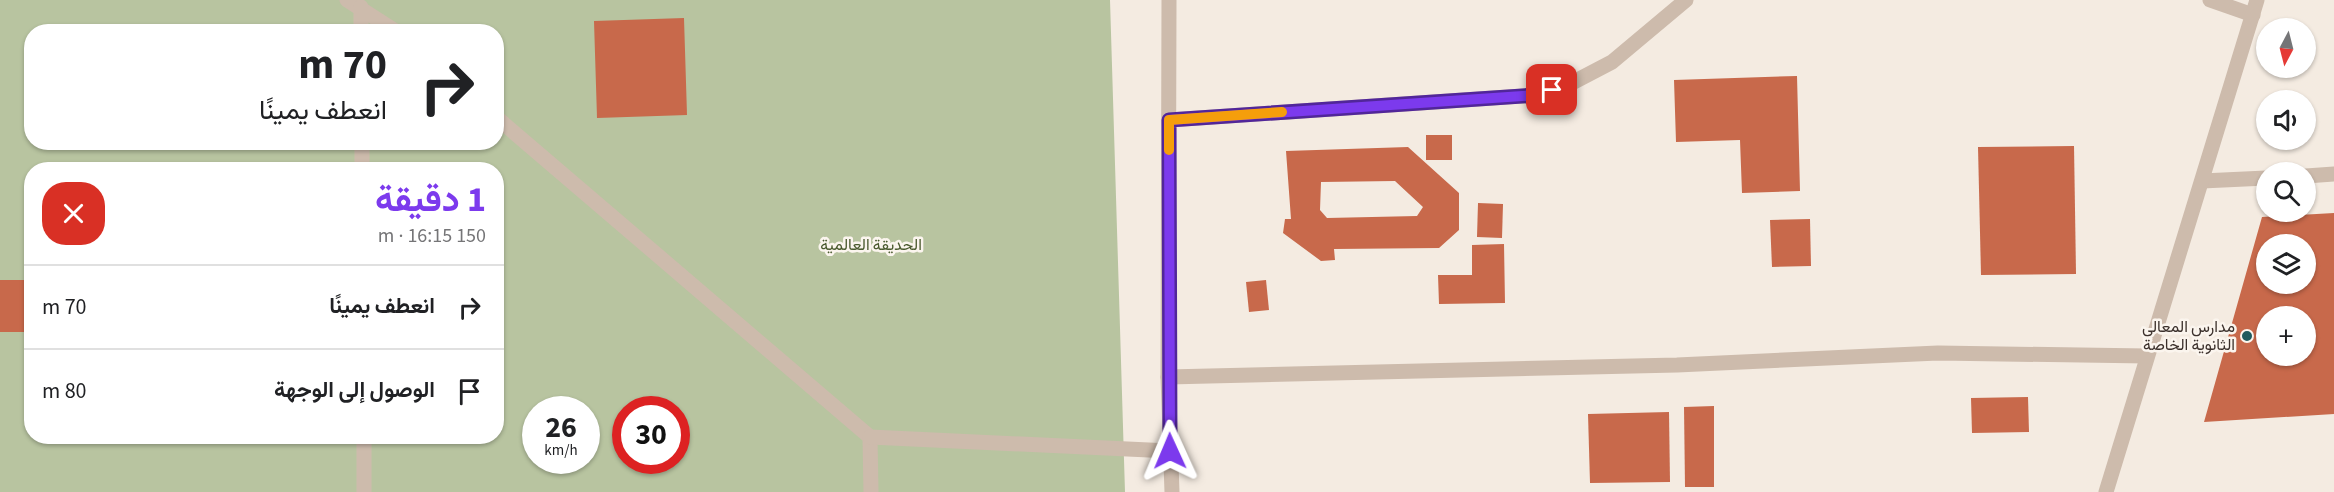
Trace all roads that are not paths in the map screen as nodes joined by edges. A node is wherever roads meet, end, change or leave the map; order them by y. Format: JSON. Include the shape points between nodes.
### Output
{"nodes":[{"id":1,"x":1169,"y":0,"type":"edge"},
{"id":2,"x":1686,"y":0,"type":"edge"},
{"id":3,"x":2210,"y":0,"type":"edge"},
{"id":4,"x":354,"y":3,"type":"edge"},
{"id":5,"x":2255,"y":7,"type":"edge"},
{"id":6,"x":359,"y":24,"type":"edge"},
{"id":7,"x":385,"y":24,"type":"edge"},
{"id":8,"x":1169,"y":120,"type":"junction"},
{"id":9,"x":504,"y":124,"type":"edge"},
{"id":10,"x":2334,"y":174,"type":"edge"},
{"id":11,"x":2316,"y":175,"type":"edge"},
{"id":12,"x":2256,"y":178,"type":"edge"},
{"id":13,"x":2202,"y":181,"type":"junction"},
{"id":14,"x":2147,"y":356,"type":"junction"},
{"id":15,"x":1168,"y":377,"type":"junction"},
{"id":16,"x":870,"y":437,"type":"junction"},
{"id":17,"x":364,"y":444,"type":"edge"},
{"id":18,"x":1170,"y":451,"type":"junction"},
{"id":19,"x":364,"y":492,"type":"edge"},
{"id":20,"x":871,"y":492,"type":"edge"},
{"id":21,"x":1173,"y":492,"type":"edge"},
{"id":22,"x":2106,"y":492,"type":"edge"}],
"edges":[{"from":1,"to":8,"type":"street"},
{"from":2,"to":8,"type":"street","via":[[1612,62],[1568,85],[1537,95]]},
{"from":3,"to":5,"type":"street"},
{"from":4,"to":6,"type":"street"},
{"from":4,"to":7,"type":"street"},
{"from":5,"to":13,"type":"street"},
{"from":8,"to":15,"type":"street"},
{"from":9,"to":16,"type":"street"},
{"from":10,"to":11,"type":"street"},
{"from":12,"to":13,"type":"street"},
{"from":13,"to":14,"type":"street"},
{"from":14,"to":15,"type":"street","via":[[1938,352],[1677,365]]},
{"from":14,"to":22,"type":"street"},
{"from":15,"to":18,"type":"street"},
{"from":16,"to":18,"type":"street"},
{"from":16,"to":20,"type":"street"},
{"from":17,"to":19,"type":"street"},
{"from":18,"to":21,"type":"street"}]}
